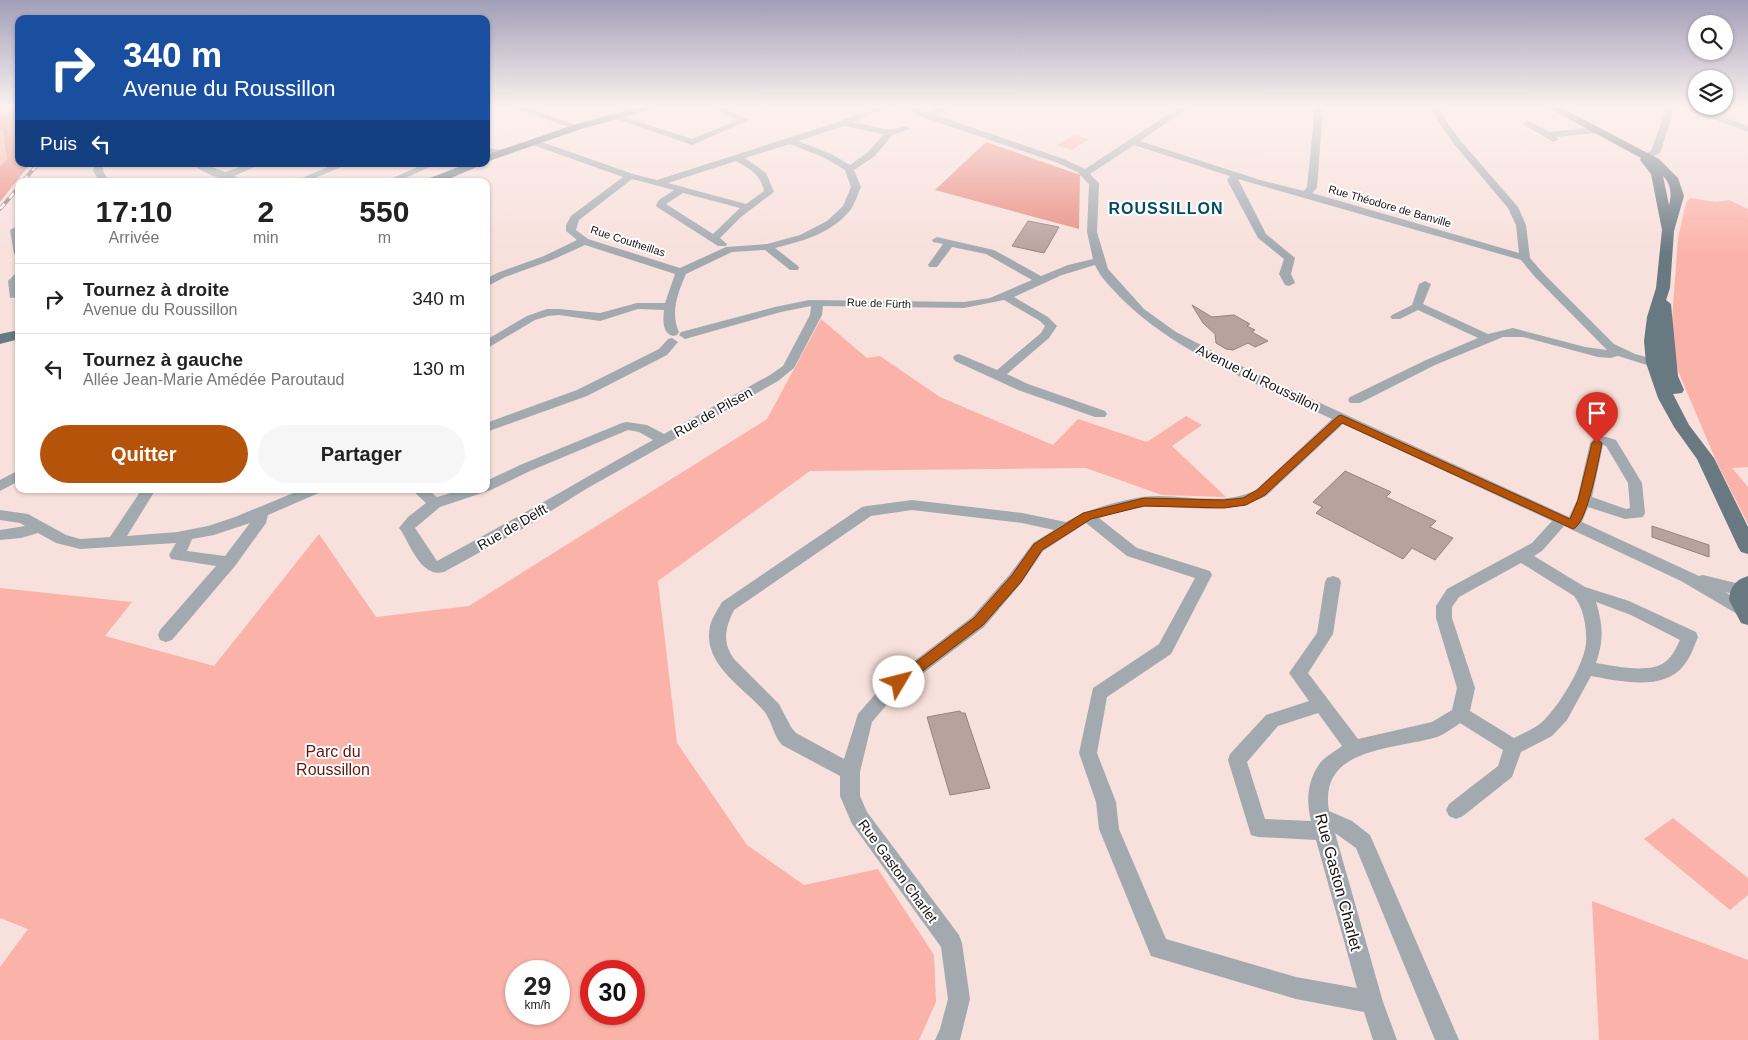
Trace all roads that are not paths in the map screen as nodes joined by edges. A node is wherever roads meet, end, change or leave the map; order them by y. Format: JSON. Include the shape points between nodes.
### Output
{"nodes":[{"id":1,"x":572,"y":156,"type":"edge"},
{"id":2,"x":745,"y":156,"type":"edge"},
{"id":3,"x":827,"y":156,"type":"edge"},
{"id":4,"x":869,"y":156,"type":"edge"},
{"id":5,"x":1043,"y":156,"type":"edge"},
{"id":6,"x":1113,"y":156,"type":"edge"},
{"id":7,"x":1175,"y":156,"type":"edge"},
{"id":8,"x":1313,"y":156,"type":"edge"},
{"id":9,"x":1468,"y":156,"type":"edge"},
{"id":10,"x":1645,"y":156,"type":"joint"},
{"id":11,"x":738,"y":158,"type":"junction"},
{"id":12,"x":204,"y":167,"type":"edge"},
{"id":13,"x":249,"y":167,"type":"edge"},
{"id":14,"x":335,"y":167,"type":"edge"},
{"id":15,"x":423,"y":167,"type":"edge"},
{"id":16,"x":468,"y":167,"type":"edge"},
{"id":17,"x":849,"y":169,"type":"junction"},
{"id":18,"x":1085,"y":174,"type":"junction"},
{"id":19,"x":1235,"y":175,"type":"junction"},
{"id":20,"x":224,"y":176,"type":"junction"},
{"id":21,"x":630,"y":176,"type":"junction"},
{"id":22,"x":1657,"y":176,"type":"junction"},
{"id":23,"x":230,"y":178,"type":"edge"},
{"id":24,"x":308,"y":178,"type":"edge"},
{"id":25,"x":398,"y":178,"type":"edge"},
{"id":26,"x":441,"y":178,"type":"edge"},
{"id":27,"x":659,"y":183,"type":"junction"},
{"id":28,"x":681,"y":190,"type":"junction"},
{"id":29,"x":1308,"y":192,"type":"junction"},
{"id":30,"x":1678,"y":196,"type":"junction"},
{"id":31,"x":747,"y":207,"type":"junction"},
{"id":32,"x":1668,"y":231,"type":"junction"},
{"id":33,"x":584,"y":240,"type":"junction"},
{"id":34,"x":714,"y":240,"type":"junction"},
{"id":35,"x":937,"y":240,"type":"dead end"},
{"id":36,"x":949,"y":243,"type":"junction"},
{"id":37,"x":767,"y":248,"type":"junction"},
{"id":38,"x":730,"y":249,"type":"junction"},
{"id":39,"x":1525,"y":258,"type":"junction"},
{"id":40,"x":933,"y":265,"type":"dead end"},
{"id":41,"x":1101,"y":265,"type":"junction"},
{"id":42,"x":794,"y":268,"type":"dead end"},
{"id":43,"x":490,"y":271,"type":"edge"},
{"id":44,"x":681,"y":272,"type":"junction"},
{"id":45,"x":500,"y":275,"type":"junction"},
{"id":46,"x":15,"y":280,"type":"edge"},
{"id":47,"x":1040,"y":280,"type":"junction"},
{"id":48,"x":490,"y":281,"type":"edge"},
{"id":49,"x":1289,"y":283,"type":"dead end"},
{"id":50,"x":1425,"y":284,"type":"dead end"},
{"id":51,"x":1663,"y":288,"type":"junction"},
{"id":52,"x":14,"y":296,"type":"dead end"},
{"id":53,"x":1005,"y":296,"type":"junction"},
{"id":54,"x":817,"y":303,"type":"junction"},
{"id":55,"x":1418,"y":306,"type":"junction"},
{"id":56,"x":671,"y":307,"type":"junction"},
{"id":57,"x":1396,"y":317,"type":"dead end"},
{"id":58,"x":15,"y":335,"type":"edge"},
{"id":59,"x":676,"y":337,"type":"junction"},
{"id":60,"x":1488,"y":338,"type":"junction"},
{"id":61,"x":0,"y":339,"type":"edge"},
{"id":62,"x":15,"y":341,"type":"edge"},
{"id":63,"x":490,"y":343,"type":"edge"},
{"id":64,"x":0,"y":344,"type":"edge"},
{"id":65,"x":1618,"y":352,"type":"junction"},
{"id":66,"x":959,"y":358,"type":"dead end"},
{"id":67,"x":1654,"y":363,"type":"junction"},
{"id":68,"x":998,"y":374,"type":"junction"},
{"id":69,"x":1670,"y":376,"type":"junction"},
{"id":70,"x":1355,"y":400,"type":"dead end"},
{"id":71,"x":1100,"y":414,"type":"dead end"},
{"id":72,"x":1341,"y":418,"type":"junction"},
{"id":73,"x":490,"y":427,"type":"edge"},
{"id":74,"x":662,"y":439,"type":"junction"},
{"id":75,"x":1705,"y":458,"type":"junction"},
{"id":76,"x":15,"y":477,"type":"edge"},
{"id":77,"x":490,"y":485,"type":"edge"},
{"id":78,"x":0,"y":486,"type":"edge"},
{"id":79,"x":147,"y":493,"type":"edge"},
{"id":80,"x":284,"y":493,"type":"edge"},
{"id":81,"x":306,"y":493,"type":"edge"},
{"id":82,"x":423,"y":493,"type":"edge"},
{"id":83,"x":468,"y":493,"type":"edge"},
{"id":84,"x":1584,"y":500,"type":"junction"},
{"id":85,"x":280,"y":503,"type":"junction"},
{"id":86,"x":435,"y":503,"type":"junction"},
{"id":87,"x":260,"y":512,"type":"junction"},
{"id":88,"x":0,"y":515,"type":"edge"},
{"id":89,"x":1087,"y":516,"type":"junction"},
{"id":90,"x":1567,"y":522,"type":"junction"},
{"id":91,"x":38,"y":527,"type":"junction"},
{"id":92,"x":1069,"y":528,"type":"junction"},
{"id":93,"x":0,"y":535,"type":"edge"},
{"id":94,"x":187,"y":535,"type":"junction"},
{"id":95,"x":116,"y":542,"type":"junction"},
{"id":96,"x":1748,"y":547,"type":"edge"},
{"id":97,"x":1522,"y":556,"type":"junction"},
{"id":98,"x":230,"y":562,"type":"junction"},
{"id":99,"x":1687,"y":577,"type":"junction"},
{"id":100,"x":1333,"y":582,"type":"dead end"},
{"id":101,"x":1744,"y":586,"type":"edge"},
{"id":102,"x":1580,"y":592,"type":"junction"},
{"id":103,"x":1746,"y":614,"type":"edge"},
{"id":104,"x":166,"y":635,"type":"dead end"},
{"id":105,"x":1586,"y":668,"type":"junction"},
{"id":106,"x":1321,"y":705,"type":"junction"},
{"id":107,"x":1460,"y":714,"type":"junction"},
{"id":108,"x":1514,"y":747,"type":"junction"},
{"id":109,"x":1354,"y":748,"type":"junction"},
{"id":110,"x":850,"y":772,"type":"junction"},
{"id":111,"x":1456,"y":810,"type":"dead end"},
{"id":112,"x":1322,"y":824,"type":"junction"},
{"id":113,"x":1372,"y":1002,"type":"junction"},
{"id":114,"x":946,"y":1040,"type":"edge"},
{"id":115,"x":1385,"y":1040,"type":"edge"},
{"id":116,"x":1447,"y":1040,"type":"edge"}],
"edges":[{"from":1,"to":21,"type":"street"},
{"from":2,"to":11,"type":"street"},
{"from":3,"to":17,"type":"street"},
{"from":4,"to":17,"type":"street","via":[[860,165]]},
{"from":5,"to":18,"type":"street"},
{"from":6,"to":18,"type":"street"},
{"from":7,"to":19,"type":"street","name":"Rue Théodore de Banville"},
{"from":8,"to":29,"type":"street"},
{"from":9,"to":39,"type":"street","via":[[1513,208],[1521,225]]},
{"from":10,"to":22,"type":"main road"},
{"from":10,"to":30,"type":"main road","via":[[1672,178]]},
{"from":11,"to":27,"type":"street"},
{"from":11,"to":31,"type":"street","via":[[767,178],[769,192]]},
{"from":12,"to":20,"type":"street"},
{"from":13,"to":20,"type":"street"},
{"from":14,"to":24,"type":"street"},
{"from":15,"to":25,"type":"street"},
{"from":16,"to":26,"type":"main road"},
{"from":17,"to":37,"type":"street","via":[[856,186],[842,212],[830,223],[804,237]]},
{"from":18,"to":41,"type":"street","name":"Avenue du Roussillon","via":[[1095,186],[1092,232]]},
{"from":19,"to":29,"type":"street","name":"Rue Théodore de Banville"},
{"from":19,"to":49,"type":"street","via":[[1232,180],[1262,236],[1290,258],[1285,274]]},
{"from":20,"to":23,"type":"street"},
{"from":21,"to":27,"type":"street"},
{"from":21,"to":33,"type":"street","name":"Rue Coutheillas","via":[[575,218],[572,231]]},
{"from":22,"to":30,"type":"main road","via":[[1662,178],[1669,191]]},
{"from":22,"to":32,"type":"main road"},
{"from":27,"to":28,"type":"street"},
{"from":28,"to":31,"type":"street"},
{"from":28,"to":34,"type":"street","via":[[661,205]]},
{"from":29,"to":39,"type":"street","name":"Rue Théodore de Banville"},
{"from":30,"to":32,"type":"main road"},
{"from":31,"to":34,"type":"street"},
{"from":32,"to":51,"type":"main road"},
{"from":33,"to":44,"type":"street","name":"Rue Coutheillas"},
{"from":33,"to":45,"type":"street","via":[[548,258]]},
{"from":34,"to":38,"type":"street"},
{"from":35,"to":36,"type":"street"},
{"from":36,"to":40,"type":"street"},
{"from":36,"to":47,"type":"street","via":[[990,252]]},
{"from":37,"to":38,"type":"street"},
{"from":37,"to":42,"type":"street"},
{"from":38,"to":44,"type":"street"},
{"from":39,"to":65,"type":"street","via":[[1598,336]]},
{"from":41,"to":47,"type":"street","name":"Rue de Fürth","via":[[1071,267]]},
{"from":41,"to":72,"type":"street","name":"Avenue du Roussillon","via":[[1112,282],[1140,311],[1172,335]]},
{"from":43,"to":45,"type":"street"},
{"from":44,"to":56,"type":"street","via":[[672,290]]},
{"from":45,"to":48,"type":"street"},
{"from":46,"to":52,"type":"street"},
{"from":47,"to":53,"type":"street","name":"Rue de Fürth"},
{"from":50,"to":55,"type":"street"},
{"from":51,"to":67,"type":"main road","via":[[1654,317]]},
{"from":51,"to":69,"type":"main road"},
{"from":53,"to":54,"type":"street","name":"Rue de Fürth","via":[[964,305]]},
{"from":53,"to":68,"type":"street","via":[[1044,318],[1051,326]]},
{"from":54,"to":59,"type":"street","name":"Rue de Fürth","via":[[778,309]]},
{"from":54,"to":74,"type":"street","name":"Rue de Pilsen","via":[[816,315],[788,368]]},
{"from":55,"to":57,"type":"street"},
{"from":55,"to":60,"type":"street"},
{"from":56,"to":59,"type":"street","via":[[668,326]]},
{"from":56,"to":63,"type":"street","via":[[637,306],[600,317],[547,313],[531,318]]},
{"from":58,"to":61,"type":"main road"},
{"from":59,"to":73,"type":"street","name":"Rue de Fürth","via":[[663,352],[582,393]]},
{"from":60,"to":65,"type":"street","via":[[1513,332],[1599,354]]},
{"from":60,"to":70,"type":"street"},
{"from":62,"to":64,"type":"main road"},
{"from":65,"to":67,"type":"street"},
{"from":66,"to":68,"type":"street"},
{"from":67,"to":69,"type":"street"},
{"from":67,"to":75,"type":"main road","via":[[1666,398]]},
{"from":68,"to":71,"type":"street","via":[[1023,387]]},
{"from":69,"to":75,"type":"main road","via":[[1700,439]]},
{"from":72,"to":89,"type":"street","name":"Rue Gaston Charlet","via":[[1261,493],[1246,501],[1224,504],[1144,502]]},
{"from":72,"to":90,"type":"street","name":"Avenue du Roussillon"},
{"from":74,"to":77,"type":"street","name":"Rue de Pilsen","via":[[642,428],[626,426]]},
{"from":74,"to":86,"type":"street","name":"Rue de Delft","via":[[438,568],[430,565],[408,528],[412,519]]},
{"from":75,"to":96,"type":"main road"},
{"from":76,"to":78,"type":"street"},
{"from":79,"to":95,"type":"street"},
{"from":80,"to":85,"type":"street"},
{"from":81,"to":85,"type":"street"},
{"from":82,"to":86,"type":"street"},
{"from":83,"to":86,"type":"street"},
{"from":84,"to":84,"type":"street","via":[[1625,514],[1638,513],[1635,483],[1611,443],[1601,440],[1597,443]]},
{"from":84,"to":90,"type":"street"},
{"from":85,"to":87,"type":"street"},
{"from":87,"to":94,"type":"street","via":[[209,531]]},
{"from":87,"to":98,"type":"street","via":[[261,519]]},
{"from":88,"to":91,"type":"street","via":[[23,518]]},
{"from":89,"to":92,"type":"street","name":"Rue Gaston Charlet"},
{"from":89,"to":113,"type":"street","via":[[1132,552],[1204,575],[1165,648],[1099,693],[1088,754],[1106,802],[1109,829],[1159,948],[1296,988]]},
{"from":90,"to":97,"type":"street"},
{"from":90,"to":99,"type":"street","name":"Avenue du Roussillon"},
{"from":91,"to":93,"type":"street"},
{"from":91,"to":95,"type":"street","via":[[80,544]]},
{"from":92,"to":110,"type":"street","name":"Rue Gaston Charlet","via":[[1038,547],[978,622],[890,688],[864,719]]},
{"from":92,"to":110,"type":"street","via":[[1022,518],[912,505],[867,511],[728,606],[719,619],[716,632],[727,665],[773,709],[787,738]]},
{"from":94,"to":95,"type":"street"},
{"from":94,"to":98,"type":"street","via":[[177,555]]},
{"from":97,"to":102,"type":"street"},
{"from":97,"to":107,"type":"street","via":[[1453,593],[1444,606],[1444,618],[1466,688]]},
{"from":98,"to":104,"type":"street"},
{"from":99,"to":101,"type":"street","name":"Avenue du Roussillon"},
{"from":99,"to":103,"type":"street","name":"Avenue du Roussillon"},
{"from":100,"to":106,"type":"street","via":[[1325,634],[1298,673]]},
{"from":101,"to":103,"type":"main road","via":[[1739,600]]},
{"from":102,"to":105,"type":"street","via":[[1588,603],[1594,628],[1594,645]]},
{"from":102,"to":105,"type":"street","via":[[1631,607],[1690,637],[1678,662],[1665,671],[1635,676]]},
{"from":105,"to":108,"type":"street","via":[[1561,715],[1546,730]]},
{"from":106,"to":109,"type":"street"},
{"from":106,"to":112,"type":"street","via":[[1272,720],[1237,760],[1258,828]]},
{"from":107,"to":108,"type":"street"},
{"from":107,"to":109,"type":"street","name":"Rue Gaston Charlet","via":[[1436,729]]},
{"from":108,"to":111,"type":"street","via":[[1505,771]]},
{"from":109,"to":112,"type":"street","name":"Rue Gaston Charlet","via":[[1327,768],[1320,782],[1317,798]]},
{"from":110,"to":114,"type":"street","name":"Rue Gaston Charlet","via":[[850,796],[858,818],[950,943],[960,999]]},
{"from":112,"to":113,"type":"street","name":"Rue Gaston Charlet"},
{"from":112,"to":116,"type":"street","via":[[1345,828],[1363,842]]},
{"from":113,"to":115,"type":"street","name":"Rue Gaston Charlet"}]}
